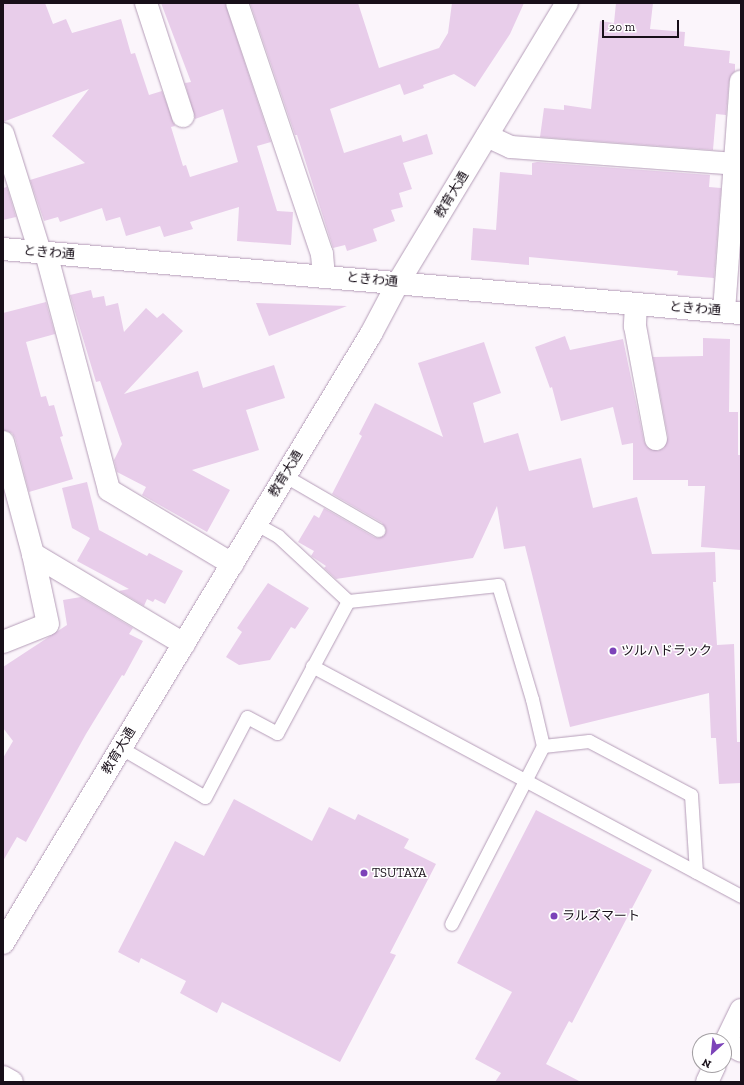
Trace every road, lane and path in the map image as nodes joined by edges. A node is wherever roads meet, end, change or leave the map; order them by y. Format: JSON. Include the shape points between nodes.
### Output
{"nodes":[{"id":1,"x":146,"y":3,"type":"edge"},
{"id":2,"x":237,"y":3,"type":"edge"},
{"id":3,"x":567,"y":3,"type":"edge"},
{"id":4,"x":741,"y":82,"type":"edge"},
{"id":5,"x":183,"y":116,"type":"dead end"},
{"id":6,"x":3,"y":134,"type":"edge"},
{"id":7,"x":487,"y":136,"type":"junction"},
{"id":8,"x":735,"y":164,"type":"junction"},
{"id":9,"x":3,"y":249,"type":"edge"},
{"id":10,"x":43,"y":252,"type":"junction"},
{"id":11,"x":324,"y":276,"type":"junction"},
{"id":12,"x":398,"y":283,"type":"junction"},
{"id":13,"x":636,"y":304,"type":"junction"},
{"id":14,"x":733,"y":312,"type":"edge"},
{"id":15,"x":656,"y":439,"type":"dead end"},
{"id":16,"x":3,"y":442,"type":"edge"},
{"id":17,"x":285,"y":476,"type":"junction"},
{"id":18,"x":256,"y":524,"type":"junction"},
{"id":19,"x":378,"y":530,"type":"dead end"},
{"id":20,"x":33,"y":554,"type":"junction"},
{"id":21,"x":232,"y":564,"type":"junction"},
{"id":22,"x":348,"y":601,"type":"junction"},
{"id":23,"x":3,"y":642,"type":"edge"},
{"id":24,"x":184,"y":644,"type":"junction"},
{"id":25,"x":312,"y":666,"type":"junction"},
{"id":26,"x":543,"y":746,"type":"junction"},
{"id":27,"x":120,"y":748,"type":"junction"},
{"id":28,"x":525,"y":781,"type":"junction"},
{"id":29,"x":696,"y":872,"type":"junction"},
{"id":30,"x":741,"y":896,"type":"edge"},
{"id":31,"x":451,"y":924,"type":"dead end"},
{"id":32,"x":3,"y":943,"type":"edge"},
{"id":33,"x":741,"y":1010,"type":"edge"},
{"id":34,"x":732,"y":1039,"type":"edge"},
{"id":35,"x":3,"y":1077,"type":"edge"},
{"id":36,"x":12,"y":1082,"type":"edge"}],
"edges":[{"from":1,"to":5,"type":"street"},
{"from":2,"to":11,"type":"street","via":[[322,254]]},
{"from":3,"to":7,"type":"street","name":"教育大通"},
{"from":4,"to":8,"type":"street"},
{"from":6,"to":10,"type":"street"},
{"from":7,"to":8,"type":"street","via":[[511,147]]},
{"from":7,"to":12,"type":"street","name":"教育大通"},
{"from":8,"to":14,"type":"street"},
{"from":9,"to":10,"type":"street","name":"ときわ通"},
{"from":10,"to":11,"type":"street","name":"ときわ通"},
{"from":10,"to":21,"type":"street","via":[[109,490]]},
{"from":11,"to":12,"type":"street","name":"ときわ通"},
{"from":12,"to":13,"type":"street","name":"ときわ通"},
{"from":12,"to":17,"type":"street","name":"教育大通","via":[[371,334]]},
{"from":13,"to":14,"type":"street","name":"ときわ通"},
{"from":13,"to":15,"type":"street","via":[[635,326]]},
{"from":16,"to":20,"type":"street"},
{"from":17,"to":18,"type":"street","name":"教育大通"},
{"from":17,"to":19,"type":"lane"},
{"from":18,"to":21,"type":"street","name":"教育大通"},
{"from":18,"to":22,"type":"lane","via":[[278,536]]},
{"from":20,"to":23,"type":"street","via":[[48,624]]},
{"from":20,"to":24,"type":"street"},
{"from":21,"to":24,"type":"street","name":"教育大通"},
{"from":22,"to":25,"type":"lane"},
{"from":22,"to":26,"type":"lane","via":[[498,585],[532,699]]},
{"from":24,"to":27,"type":"street","name":"教育大通"},
{"from":25,"to":27,"type":"lane","via":[[277,733],[247,717],[205,797]]},
{"from":25,"to":28,"type":"lane"},
{"from":26,"to":28,"type":"lane"},
{"from":26,"to":29,"type":"lane","via":[[589,741],[691,795]]},
{"from":27,"to":32,"type":"street","name":"教育大通"},
{"from":28,"to":29,"type":"lane"},
{"from":28,"to":31,"type":"lane"},
{"from":29,"to":30,"type":"lane"},
{"from":33,"to":34,"type":"street"},
{"from":35,"to":36,"type":"street"}]}
